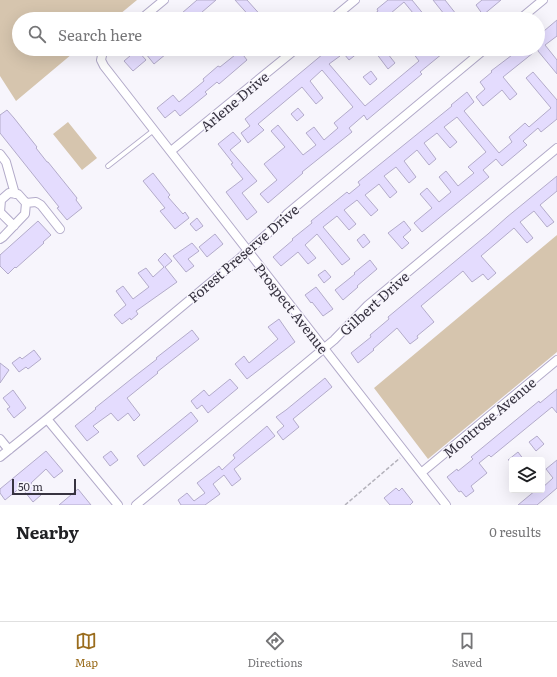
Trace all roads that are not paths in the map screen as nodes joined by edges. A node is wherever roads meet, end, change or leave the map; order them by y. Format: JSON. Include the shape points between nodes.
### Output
{"nodes":[{"id":1,"x":164,"y":0,"type":"edge"},
{"id":2,"x":355,"y":0,"type":"edge"},
{"id":3,"x":543,"y":0,"type":"edge"},
{"id":4,"x":149,"y":12,"type":"edge"},
{"id":5,"x":340,"y":12,"type":"edge"},
{"id":6,"x":528,"y":12,"type":"edge"},
{"id":7,"x":102,"y":56,"type":"edge"},
{"id":8,"x":288,"y":56,"type":"edge"},
{"id":9,"x":477,"y":56,"type":"edge"},
{"id":10,"x":154,"y":130,"type":"junction"},
{"id":11,"x":557,"y":148,"type":"edge"},
{"id":12,"x":171,"y":152,"type":"junction"},
{"id":13,"x":0,"y":154,"type":"edge"},
{"id":14,"x":108,"y":166,"type":"dead end"},
{"id":15,"x":15,"y":194,"type":"junction"},
{"id":16,"x":26,"y":203,"type":"junction"},
{"id":17,"x":14,"y":226,"type":"junction"},
{"id":18,"x":60,"y":229,"type":"dead end"},
{"id":19,"x":0,"y":239,"type":"edge"},
{"id":20,"x":248,"y":250,"type":"junction"},
{"id":21,"x":324,"y":348,"type":"junction"},
{"id":22,"x":557,"y":360,"type":"edge"},
{"id":23,"x":47,"y":419,"type":"junction"},
{"id":24,"x":0,"y":438,"type":"edge"},
{"id":25,"x":9,"y":450,"type":"junction"},
{"id":26,"x":0,"y":457,"type":"edge"},
{"id":27,"x":421,"y":473,"type":"junction"},
{"id":28,"x":118,"y":505,"type":"edge"},
{"id":29,"x":136,"y":505,"type":"edge"},
{"id":30,"x":446,"y":505,"type":"edge"}],
"edges":[{"from":1,"to":4,"type":"street"},
{"from":2,"to":5,"type":"street"},
{"from":3,"to":6,"type":"street"},
{"from":7,"to":10,"type":"street","name":"Prospect Avenue","via":[[104,66]]},
{"from":8,"to":12,"type":"street","name":"Arlene Drive"},
{"from":9,"to":20,"type":"street","name":"Forest Preserve Drive"},
{"from":10,"to":12,"type":"street","name":"Prospect Avenue"},
{"from":10,"to":14,"type":"lane"},
{"from":11,"to":21,"type":"street","name":"Gilbert Drive","via":[[368,305]]},
{"from":12,"to":20,"type":"street","name":"Prospect Avenue"},
{"from":13,"to":15,"type":"street","via":[[6,162]]},
{"from":15,"to":16,"type":"street"},
{"from":15,"to":17,"type":"street","via":[[9,193],[1,200],[0,212]]},
{"from":16,"to":17,"type":"street","via":[[25,214]]},
{"from":16,"to":18,"type":"street","via":[[36,202],[41,205]]},
{"from":17,"to":19,"type":"street"},
{"from":20,"to":21,"type":"street","name":"Prospect Avenue"},
{"from":20,"to":23,"type":"street","name":"Forest Preserve Drive"},
{"from":21,"to":27,"type":"street","name":"Prospect Avenue"},
{"from":21,"to":29,"type":"street","name":"Gilbert Drive"},
{"from":22,"to":27,"type":"street","name":"Montrose Avenue"},
{"from":23,"to":25,"type":"street","name":"Forest Preserve Drive"},
{"from":23,"to":28,"type":"street"},
{"from":24,"to":25,"type":"street"},
{"from":25,"to":26,"type":"street","name":"Forest Preserve Drive"},
{"from":27,"to":30,"type":"street","name":"Prospect Avenue"}]}
